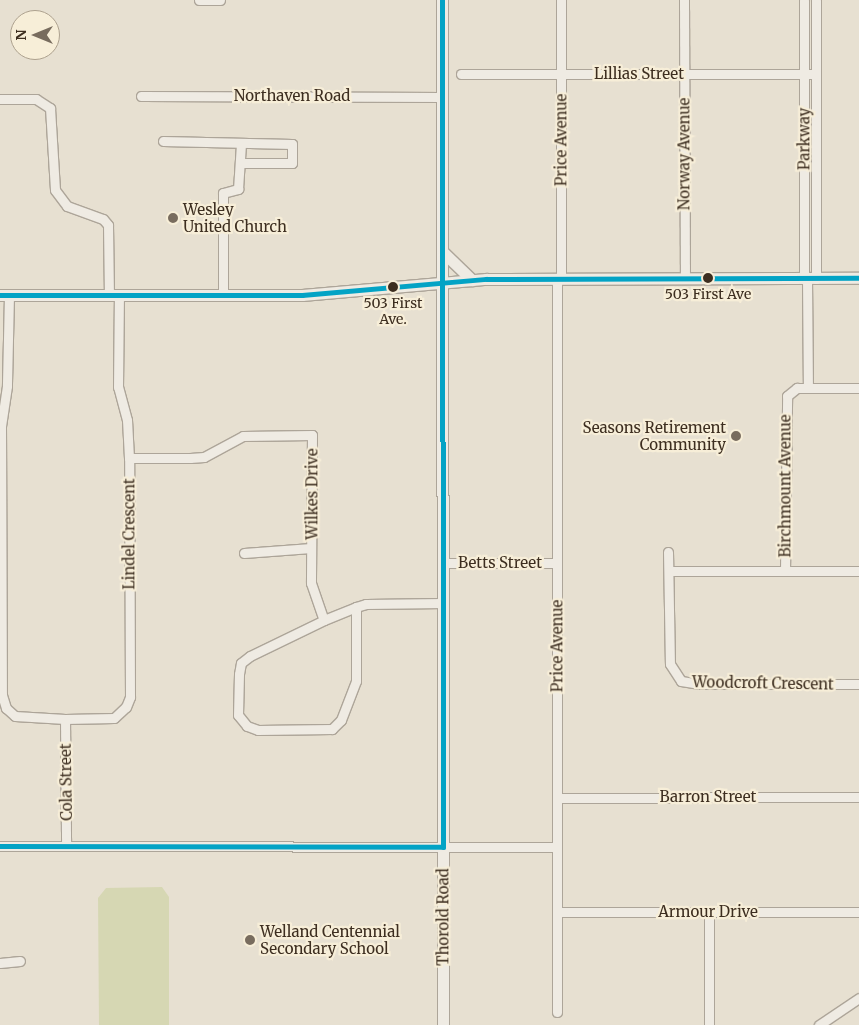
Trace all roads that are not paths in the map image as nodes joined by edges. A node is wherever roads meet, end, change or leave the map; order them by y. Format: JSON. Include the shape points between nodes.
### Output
{"nodes":[{"id":1,"x":199,"y":0,"type":"edge"},
{"id":2,"x":220,"y":0,"type":"edge"},
{"id":3,"x":442,"y":0,"type":"edge"},
{"id":4,"x":561,"y":0,"type":"edge"},
{"id":5,"x":684,"y":0,"type":"edge"},
{"id":6,"x":804,"y":0,"type":"edge"},
{"id":7,"x":816,"y":0,"type":"edge"},
{"id":8,"x":461,"y":74,"type":"dead end"},
{"id":9,"x":561,"y":74,"type":"junction"},
{"id":10,"x":684,"y":74,"type":"junction"},
{"id":11,"x":816,"y":74,"type":"junction"},
{"id":12,"x":804,"y":75,"type":"junction"},
{"id":13,"x":141,"y":96,"type":"dead end"},
{"id":14,"x":443,"y":97,"type":"junction"},
{"id":15,"x":0,"y":99,"type":"edge"},
{"id":16,"x":163,"y":141,"type":"dead end"},
{"id":17,"x":241,"y":144,"type":"junction"},
{"id":18,"x":241,"y":163,"type":"junction"},
{"id":19,"x":816,"y":171,"type":"junction"},
{"id":20,"x":804,"y":172,"type":"junction"},
{"id":21,"x":444,"y":253,"type":"junction"},
{"id":22,"x":859,"y":278,"type":"edge"},
{"id":23,"x":559,"y":279,"type":"junction"},
{"id":24,"x":685,"y":279,"type":"junction"},
{"id":25,"x":809,"y":279,"type":"junction"},
{"id":26,"x":472,"y":280,"type":"junction"},
{"id":27,"x":444,"y":283,"type":"junction"},
{"id":28,"x":5,"y":295,"type":"edge"},
{"id":29,"x":114,"y":295,"type":"junction"},
{"id":30,"x":222,"y":295,"type":"junction"},
{"id":31,"x":808,"y":388,"type":"junction"},
{"id":32,"x":859,"y":388,"type":"edge"},
{"id":33,"x":129,"y":458,"type":"junction"},
{"id":34,"x":311,"y":548,"type":"junction"},
{"id":35,"x":668,"y":552,"type":"dead end"},
{"id":36,"x":244,"y":553,"type":"dead end"},
{"id":37,"x":443,"y":563,"type":"junction"},
{"id":38,"x":557,"y":563,"type":"junction"},
{"id":39,"x":670,"y":571,"type":"junction"},
{"id":40,"x":785,"y":571,"type":"junction"},
{"id":41,"x":859,"y":571,"type":"edge"},
{"id":42,"x":443,"y":603,"type":"junction"},
{"id":43,"x":356,"y":607,"type":"junction"},
{"id":44,"x":324,"y":620,"type":"junction"},
{"id":45,"x":859,"y":684,"type":"edge"},
{"id":46,"x":65,"y":720,"type":"junction"},
{"id":47,"x":859,"y":797,"type":"edge"},
{"id":48,"x":557,"y":798,"type":"junction"},
{"id":49,"x":66,"y":845,"type":"junction"},
{"id":50,"x":0,"y":846,"type":"edge"},
{"id":51,"x":444,"y":847,"type":"junction"},
{"id":52,"x":557,"y":847,"type":"junction"},
{"id":53,"x":557,"y":912,"type":"junction"},
{"id":54,"x":859,"y":912,"type":"edge"},
{"id":55,"x":709,"y":913,"type":"junction"},
{"id":56,"x":20,"y":961,"type":"dead end"},
{"id":57,"x":0,"y":963,"type":"edge"},
{"id":58,"x":859,"y":998,"type":"edge"},
{"id":59,"x":557,"y":1012,"type":"dead end"},
{"id":60,"x":443,"y":1025,"type":"edge"},
{"id":61,"x":709,"y":1025,"type":"edge"},
{"id":62,"x":819,"y":1025,"type":"edge"}],
"edges":[{"from":1,"to":2,"type":"street"},
{"from":3,"to":14,"type":"street","name":"Thorold Road"},
{"from":4,"to":9,"type":"street","name":"Price Avenue"},
{"from":5,"to":10,"type":"street","name":"Norway Avenue"},
{"from":6,"to":12,"type":"street","name":"Parkway"},
{"from":7,"to":11,"type":"street","name":"Parkway"},
{"from":8,"to":9,"type":"street","name":"Lillias Street"},
{"from":9,"to":10,"type":"street","name":"Lillias Street"},
{"from":9,"to":23,"type":"street","name":"Price Avenue"},
{"from":10,"to":12,"type":"street","name":"Lillias Street"},
{"from":10,"to":24,"type":"street","name":"Norway Avenue"},
{"from":11,"to":12,"type":"street","name":"Lillias Street"},
{"from":11,"to":19,"type":"street","name":"Parkway"},
{"from":12,"to":20,"type":"street","name":"Parkway"},
{"from":13,"to":14,"type":"street","name":"Northaven Road"},
{"from":14,"to":21,"type":"street","name":"Thorold Road"},
{"from":15,"to":29,"type":"street","name":"Lindel Crescent","via":[[36,99],[50,108],[55,190],[67,206],[103,219],[108,225]]},
{"from":16,"to":17,"type":"street"},
{"from":17,"to":18,"type":"street"},
{"from":17,"to":18,"type":"street","via":[[292,144],[293,153],[292,163]]},
{"from":18,"to":30,"type":"street","via":[[238,189],[223,193]]},
{"from":19,"to":20,"type":"street"},
{"from":19,"to":25,"type":"street","name":"Parkway"},
{"from":20,"to":25,"type":"street","name":"Parkway"},
{"from":21,"to":26,"type":"street"},
{"from":21,"to":27,"type":"street","name":"Thorold Road"},
{"from":22,"to":25,"type":"street"},
{"from":23,"to":24,"type":"street"},
{"from":23,"to":26,"type":"street"},
{"from":23,"to":38,"type":"street","name":"Price Avenue"},
{"from":24,"to":25,"type":"street"},
{"from":25,"to":31,"type":"street","name":"Parkway"},
{"from":26,"to":27,"type":"street"},
{"from":27,"to":30,"type":"street","via":[[340,293]]},
{"from":27,"to":37,"type":"street","name":"Thorold Road"},
{"from":28,"to":29,"type":"street"},
{"from":28,"to":46,"type":"street","name":"Lindel Crescent","via":[[7,386],[1,439],[2,696],[6,708],[15,716]]},
{"from":29,"to":30,"type":"street"},
{"from":29,"to":33,"type":"street","name":"Lindel Crescent","via":[[118,387],[127,420]]},
{"from":31,"to":32,"type":"street"},
{"from":31,"to":40,"type":"street","name":"Birchmount Avenue","via":[[791,391],[785,404]]},
{"from":33,"to":34,"type":"street","name":"Wilkes Drive","via":[[204,456],[243,436],[312,435]]},
{"from":33,"to":46,"type":"street","name":"Lindel Crescent","via":[[128,702],[114,718]]},
{"from":34,"to":36,"type":"street"},
{"from":34,"to":44,"type":"street","name":"Wilkes Drive","via":[[312,593]]},
{"from":35,"to":39,"type":"street","name":"Woodcroft Crescent"},
{"from":37,"to":38,"type":"street","name":"Betts Street"},
{"from":37,"to":42,"type":"street","name":"Thorold Road"},
{"from":38,"to":48,"type":"street","name":"Price Avenue"},
{"from":39,"to":40,"type":"street"},
{"from":39,"to":45,"type":"street","name":"Woodcroft Crescent","via":[[670,664],[681,681],[700,684]]},
{"from":40,"to":41,"type":"street"},
{"from":42,"to":43,"type":"street"},
{"from":42,"to":51,"type":"street","name":"Thorold Road"},
{"from":43,"to":44,"type":"street"},
{"from":43,"to":44,"type":"street","via":[[356,681],[341,720],[332,729],[258,730],[247,726],[238,715],[241,662]]},
{"from":46,"to":49,"type":"street","name":"Cola Street"},
{"from":47,"to":48,"type":"street","name":"Barron Street"},
{"from":48,"to":52,"type":"street","name":"Price Avenue"},
{"from":49,"to":50,"type":"street"},
{"from":49,"to":51,"type":"street"},
{"from":51,"to":52,"type":"street"},
{"from":51,"to":60,"type":"street","name":"Thorold Road"},
{"from":52,"to":53,"type":"street","name":"Price Avenue"},
{"from":53,"to":55,"type":"street","name":"Armour Drive"},
{"from":53,"to":59,"type":"street","name":"Price Avenue"},
{"from":54,"to":55,"type":"street","name":"Armour Drive"},
{"from":55,"to":61,"type":"street"},
{"from":56,"to":57,"type":"street"},
{"from":58,"to":62,"type":"street"}]}
